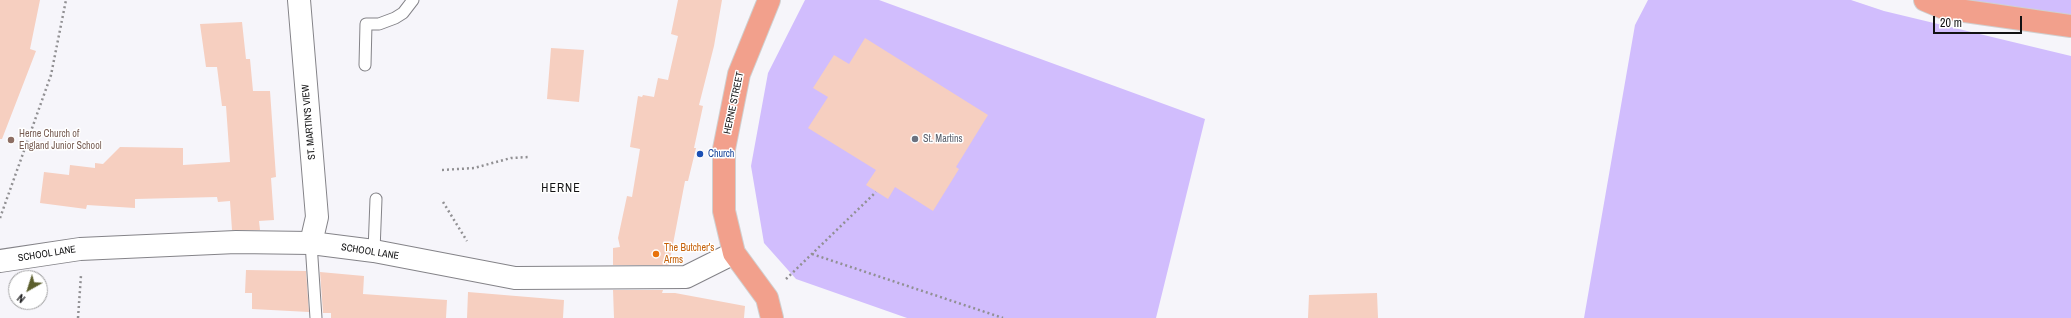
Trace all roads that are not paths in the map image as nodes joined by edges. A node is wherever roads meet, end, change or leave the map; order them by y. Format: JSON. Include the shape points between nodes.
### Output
{"nodes":[{"id":1,"x":299,"y":0,"type":"edge"},
{"id":2,"x":413,"y":0,"type":"edge"},
{"id":3,"x":769,"y":0,"type":"edge"},
{"id":4,"x":1925,"y":0,"type":"edge"},
{"id":5,"x":2062,"y":25,"type":"edge"},
{"id":6,"x":365,"y":65,"type":"dead end"},
{"id":7,"x":376,"y":199,"type":"dead end"},
{"id":8,"x":312,"y":243,"type":"junction"},
{"id":9,"x":374,"y":251,"type":"junction"},
{"id":10,"x":734,"y":253,"type":"junction"},
{"id":11,"x":0,"y":261,"type":"edge"},
{"id":12,"x":316,"y":318,"type":"edge"},
{"id":13,"x":772,"y":318,"type":"edge"}],
"edges":[{"from":1,"to":8,"type":"street","name":"ST. MARTIN'S VIEW","via":[[317,216]]},
{"from":2,"to":6,"type":"lane","via":[[403,13],[395,18],[379,24],[366,24]]},
{"from":3,"to":10,"type":"main road","name":"HERNE STREET","via":[[739,74],[724,148],[724,211]]},
{"from":4,"to":5,"type":"main road","via":[[1944,8]]},
{"from":7,"to":9,"type":"lane"},
{"from":8,"to":9,"type":"street","name":"SCHOOL LANE"},
{"from":8,"to":11,"type":"street","name":"SCHOOL LANE","via":[[236,242],[80,249]]},
{"from":8,"to":12,"type":"lane"},
{"from":9,"to":10,"type":"street","name":"SCHOOL LANE","via":[[515,278],[686,277]]},
{"from":10,"to":13,"type":"main road","name":"HERNE STREET","via":[[767,298]]}]}
